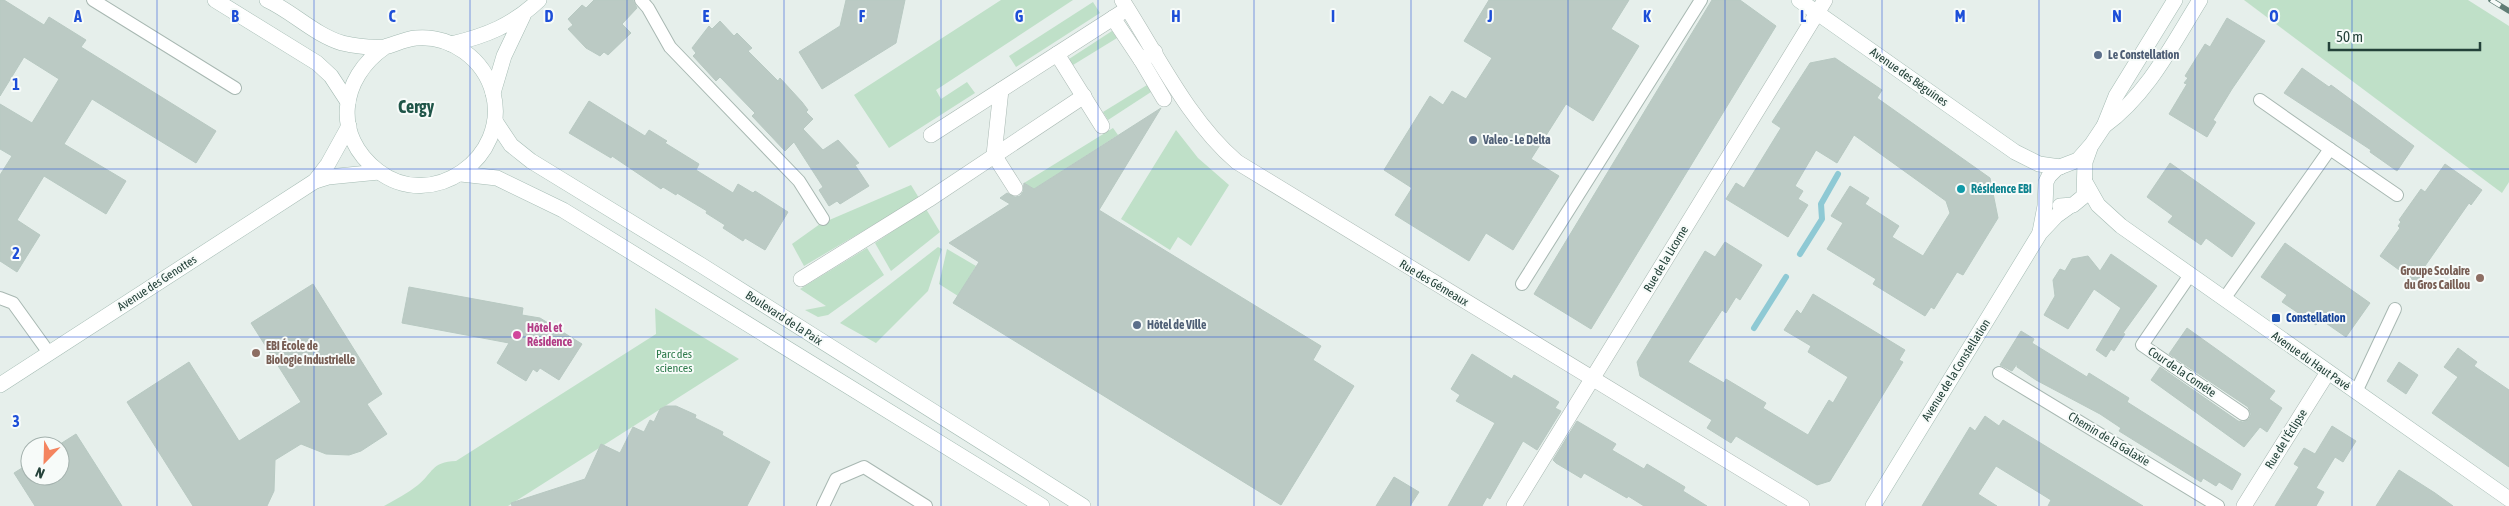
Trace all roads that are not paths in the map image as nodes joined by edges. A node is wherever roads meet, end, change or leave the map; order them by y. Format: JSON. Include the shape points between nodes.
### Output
{"nodes":[{"id":1,"x":93,"y":0,"type":"edge"},
{"id":2,"x":215,"y":0,"type":"edge"},
{"id":3,"x":267,"y":0,"type":"edge"},
{"id":4,"x":539,"y":0,"type":"edge"},
{"id":5,"x":641,"y":0,"type":"edge"},
{"id":6,"x":1701,"y":0,"type":"edge"},
{"id":7,"x":1799,"y":0,"type":"edge"},
{"id":8,"x":2175,"y":0,"type":"edge"},
{"id":9,"x":2200,"y":0,"type":"edge"},
{"id":10,"x":1125,"y":4,"type":"edge"},
{"id":11,"x":1821,"y":6,"type":"edge"},
{"id":12,"x":524,"y":15,"type":"junction"},
{"id":13,"x":1113,"y":18,"type":"junction"},
{"id":14,"x":451,"y":44,"type":"junction"},
{"id":15,"x":385,"y":47,"type":"junction"},
{"id":16,"x":1155,"y":52,"type":"junction"},
{"id":17,"x":1057,"y":54,"type":"junction"},
{"id":18,"x":1141,"y":60,"type":"junction"},
{"id":19,"x":234,"y":88,"type":"dead end"},
{"id":20,"x":1002,"y":90,"type":"junction"},
{"id":21,"x":493,"y":93,"type":"junction"},
{"id":22,"x":1084,"y":96,"type":"junction"},
{"id":23,"x":1164,"y":99,"type":"dead end"},
{"id":24,"x":2260,"y":100,"type":"dead end"},
{"id":25,"x":348,"y":102,"type":"junction"},
{"id":26,"x":495,"y":121,"type":"junction"},
{"id":27,"x":349,"y":126,"type":"junction"},
{"id":28,"x":1102,"y":126,"type":"dead end"},
{"id":29,"x":2104,"y":126,"type":"junction"},
{"id":30,"x":931,"y":135,"type":"dead end"},
{"id":31,"x":2092,"y":144,"type":"junction"},
{"id":32,"x":2330,"y":149,"type":"junction"},
{"id":33,"x":2019,"y":154,"type":"junction"},
{"id":34,"x":994,"y":155,"type":"junction"},
{"id":35,"x":2062,"y":167,"type":"junction"},
{"id":36,"x":379,"y":172,"type":"junction"},
{"id":37,"x":461,"y":174,"type":"junction"},
{"id":38,"x":2085,"y":180,"type":"junction"},
{"id":39,"x":314,"y":181,"type":"junction"},
{"id":40,"x":1015,"y":188,"type":"dead end"},
{"id":41,"x":2046,"y":189,"type":"junction"},
{"id":42,"x":2397,"y":195,"type":"dead end"},
{"id":43,"x":2071,"y":206,"type":"junction"},
{"id":44,"x":823,"y":219,"type":"dead end"},
{"id":45,"x":2114,"y":221,"type":"junction"},
{"id":46,"x":2040,"y":233,"type":"junction"},
{"id":47,"x":2190,"y":275,"type":"junction"},
{"id":48,"x":801,"y":279,"type":"dead end"},
{"id":49,"x":1522,"y":284,"type":"dead end"},
{"id":50,"x":0,"y":298,"type":"edge"},
{"id":51,"x":2224,"y":299,"type":"junction"},
{"id":52,"x":2395,"y":309,"type":"dead end"},
{"id":53,"x":49,"y":353,"type":"junction"},
{"id":54,"x":2328,"y":372,"type":"junction"},
{"id":55,"x":1999,"y":373,"type":"dead end"},
{"id":56,"x":1592,"y":379,"type":"junction"},
{"id":57,"x":0,"y":385,"type":"edge"},
{"id":58,"x":2356,"y":392,"type":"junction"},
{"id":59,"x":2243,"y":414,"type":"dead end"},
{"id":60,"x":2509,"y":499,"type":"edge"},
{"id":61,"x":823,"y":506,"type":"edge"},
{"id":62,"x":926,"y":506,"type":"edge"},
{"id":63,"x":1042,"y":506,"type":"edge"},
{"id":64,"x":1083,"y":506,"type":"edge"},
{"id":65,"x":1514,"y":506,"type":"edge"},
{"id":66,"x":1802,"y":506,"type":"edge"},
{"id":67,"x":1873,"y":506,"type":"edge"},
{"id":68,"x":2218,"y":506,"type":"edge"},
{"id":69,"x":2244,"y":506,"type":"edge"}],
"edges":[{"from":1,"to":19,"type":"lane"},
{"from":2,"to":25,"type":"street","via":[[317,63],[331,76]]},
{"from":3,"to":15,"type":"street","via":[[334,40]]},
{"from":4,"to":12,"type":"street"},
{"from":5,"to":44,"type":"lane","via":[[670,48],[798,181]]},
{"from":6,"to":49,"type":"lane"},
{"from":7,"to":11,"type":"street","name":"Avenue des Béguines"},
{"from":8,"to":29,"type":"street","name":"Avenue de la Constellation","via":[[2116,96]]},
{"from":9,"to":29,"type":"street","name":"Avenue de la Constellation","via":[[2140,93]]},
{"from":10,"to":13,"type":"street"},
{"from":10,"to":16,"type":"street","name":"Rue des Gémeaux"},
{"from":11,"to":33,"type":"street","name":"Avenue des Béguines"},
{"from":11,"to":56,"type":"street","name":"Rue de la Licorne"},
{"from":12,"to":14,"type":"street","via":[[493,32]]},
{"from":12,"to":21,"type":"street","via":[[504,56]]},
{"from":13,"to":17,"type":"street"},
{"from":13,"to":18,"type":"street"},
{"from":14,"to":15,"type":"street","via":[[418,38]]},
{"from":14,"to":21,"type":"street","via":[[474,60]]},
{"from":15,"to":25,"type":"street","via":[[360,70]]},
{"from":16,"to":18,"type":"street"},
{"from":16,"to":56,"type":"street","name":"Rue des Gémeaux","via":[[1189,106],[1237,162]]},
{"from":17,"to":20,"type":"street"},
{"from":17,"to":22,"type":"street"},
{"from":18,"to":23,"type":"street"},
{"from":20,"to":30,"type":"street"},
{"from":20,"to":34,"type":"street"},
{"from":21,"to":26,"type":"street"},
{"from":22,"to":28,"type":"street"},
{"from":22,"to":34,"type":"street"},
{"from":24,"to":32,"type":"lane"},
{"from":25,"to":27,"type":"street"},
{"from":26,"to":37,"type":"street","via":[[486,148]]},
{"from":26,"to":64,"type":"street","name":"Boulevard de la Paix","via":[[511,145],[530,161]]},
{"from":27,"to":36,"type":"street","via":[[363,157]]},
{"from":27,"to":39,"type":"street","name":"Avenue des Genottes","via":[[328,164]]},
{"from":29,"to":31,"type":"street","name":"Avenue de la Constellation"},
{"from":31,"to":35,"type":"street","name":"Avenue de la Constellation","via":[[2078,160]]},
{"from":31,"to":38,"type":"street","name":"Avenue de la Constellation","via":[[2085,162]]},
{"from":32,"to":42,"type":"lane"},
{"from":32,"to":51,"type":"lane"},
{"from":33,"to":35,"type":"street","name":"Avenue des Béguines","via":[[2039,164]]},
{"from":33,"to":41,"type":"street","name":"Avenue des Béguines","via":[[2036,170]]},
{"from":34,"to":40,"type":"street"},
{"from":34,"to":48,"type":"street"},
{"from":35,"to":38,"type":"street","via":[[2074,168]]},
{"from":35,"to":41,"type":"street","name":"Avenue de la Constellation","via":[[2051,173]]},
{"from":36,"to":37,"type":"street","via":[[398,181],[418,185],[440,183]]},
{"from":36,"to":39,"type":"street","name":"Avenue des Genottes"},
{"from":37,"to":63,"type":"street","name":"Boulevard de la Paix","via":[[497,178],[563,210]]},
{"from":38,"to":43,"type":"street","name":"Avenue de la Constellation","via":[[2084,196]]},
{"from":38,"to":45,"type":"street","name":"Avenue du Haut Pavé","via":[[2098,205]]},
{"from":39,"to":53,"type":"street","name":"Avenue des Genottes"},
{"from":41,"to":43,"type":"street","via":[[2056,204]]},
{"from":41,"to":46,"type":"street","name":"Avenue de la Constellation"},
{"from":43,"to":45,"type":"street","name":"Avenue du Haut Pavé","via":[[2093,210]]},
{"from":43,"to":46,"type":"street","name":"Avenue de la Constellation"},
{"from":45,"to":47,"type":"street","name":"Avenue du Haut Pavé"},
{"from":46,"to":67,"type":"street","name":"Avenue de la Constellation"},
{"from":47,"to":51,"type":"street","name":"Avenue du Haut Pavé"},
{"from":47,"to":59,"type":"lane","name":"Cour de la Cométe","via":[[2142,345]]},
{"from":50,"to":53,"type":"lane","via":[[13,303]]},
{"from":51,"to":54,"type":"street","name":"Avenue du Haut Pavé"},
{"from":52,"to":58,"type":"lane"},
{"from":53,"to":57,"type":"street","name":"Avenue des Genottes"},
{"from":54,"to":58,"type":"street","name":"Avenue du Haut Pavé"},
{"from":54,"to":69,"type":"street","name":"Rue de l'Éclipse"},
{"from":55,"to":68,"type":"lane","name":"Chemin de la Galaxie"},
{"from":56,"to":65,"type":"street","name":"Rue de la Licorne"},
{"from":56,"to":66,"type":"street","name":"Rue des Gémeaux"},
{"from":58,"to":60,"type":"street","name":"Avenue du Haut Pavé"},
{"from":61,"to":62,"type":"lane","via":[[836,479],[864,467]]}]}
